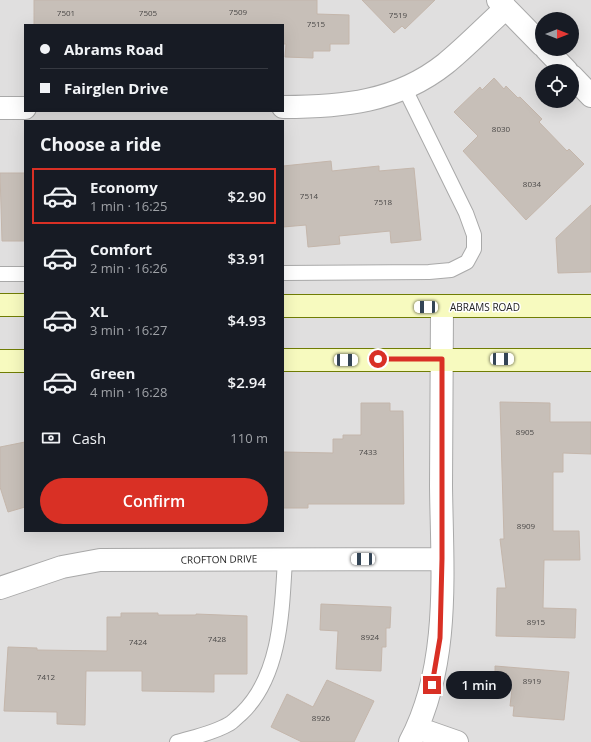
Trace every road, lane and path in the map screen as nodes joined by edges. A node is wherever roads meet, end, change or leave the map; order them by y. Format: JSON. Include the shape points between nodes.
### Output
{"nodes":[{"id":1,"x":502,"y":4,"type":"edge"},
{"id":2,"x":535,"y":38,"type":"edge"},
{"id":3,"x":553,"y":56,"type":"edge"},
{"id":4,"x":560,"y":64,"type":"edge"},
{"id":5,"x":579,"y":83,"type":"edge"},
{"id":6,"x":405,"y":88,"type":"junction"},
{"id":7,"x":591,"y":96,"type":"edge"},
{"id":8,"x":284,"y":107,"type":"edge"},
{"id":9,"x":0,"y":108,"type":"edge"},
{"id":10,"x":24,"y":108,"type":"edge"},
{"id":11,"x":284,"y":273,"type":"edge"},
{"id":12,"x":0,"y":274,"type":"edge"},
{"id":13,"x":24,"y":274,"type":"edge"},
{"id":14,"x":0,"y":305,"type":"edge"},
{"id":15,"x":24,"y":305,"type":"edge"},
{"id":16,"x":284,"y":306,"type":"edge"},
{"id":17,"x":591,"y":306,"type":"edge"},
{"id":18,"x":442,"y":307,"type":"junction"},
{"id":19,"x":442,"y":359,"type":"junction"},
{"id":20,"x":284,"y":360,"type":"edge"},
{"id":21,"x":591,"y":360,"type":"edge"},
{"id":22,"x":0,"y":361,"type":"edge"},
{"id":23,"x":24,"y":361,"type":"edge"},
{"id":24,"x":285,"y":559,"type":"junction"},
{"id":25,"x":442,"y":559,"type":"junction"},
{"id":26,"x":0,"y":588,"type":"edge"},
{"id":27,"x":414,"y":735,"type":"edge"},
{"id":28,"x":177,"y":742,"type":"edge"},
{"id":29,"x":457,"y":742,"type":"edge"}],
"edges":[{"from":1,"to":2,"type":"street"},
{"from":1,"to":6,"type":"street","via":[[444,64]]},
{"from":3,"to":4,"type":"street"},
{"from":5,"to":7,"type":"street"},
{"from":6,"to":8,"type":"street","via":[[348,105]]},
{"from":6,"to":11,"type":"lane","via":[[466,213],[474,235],[474,249],[468,262],[451,270],[429,272]]},
{"from":9,"to":10,"type":"street"},
{"from":12,"to":13,"type":"lane"},
{"from":14,"to":15,"type":"main road"},
{"from":16,"to":18,"type":"main road","name":"ABRAMS ROAD"},
{"from":17,"to":18,"type":"main road","name":"ABRAMS ROAD"},
{"from":18,"to":19,"type":"street"},
{"from":19,"to":20,"type":"main road"},
{"from":19,"to":21,"type":"main road"},
{"from":19,"to":25,"type":"street"},
{"from":22,"to":23,"type":"main road"},
{"from":24,"to":25,"type":"street","name":"CROFTON DRIVE"},
{"from":24,"to":26,"type":"street","name":"CROFTON DRIVE","via":[[100,560],[62,567]]},
{"from":24,"to":28,"type":"lane","via":[[282,600],[272,663],[252,702],[230,724],[198,737]]},
{"from":25,"to":27,"type":"street","via":[[440,638],[432,685]]},
{"from":27,"to":29,"type":"street"}]}
